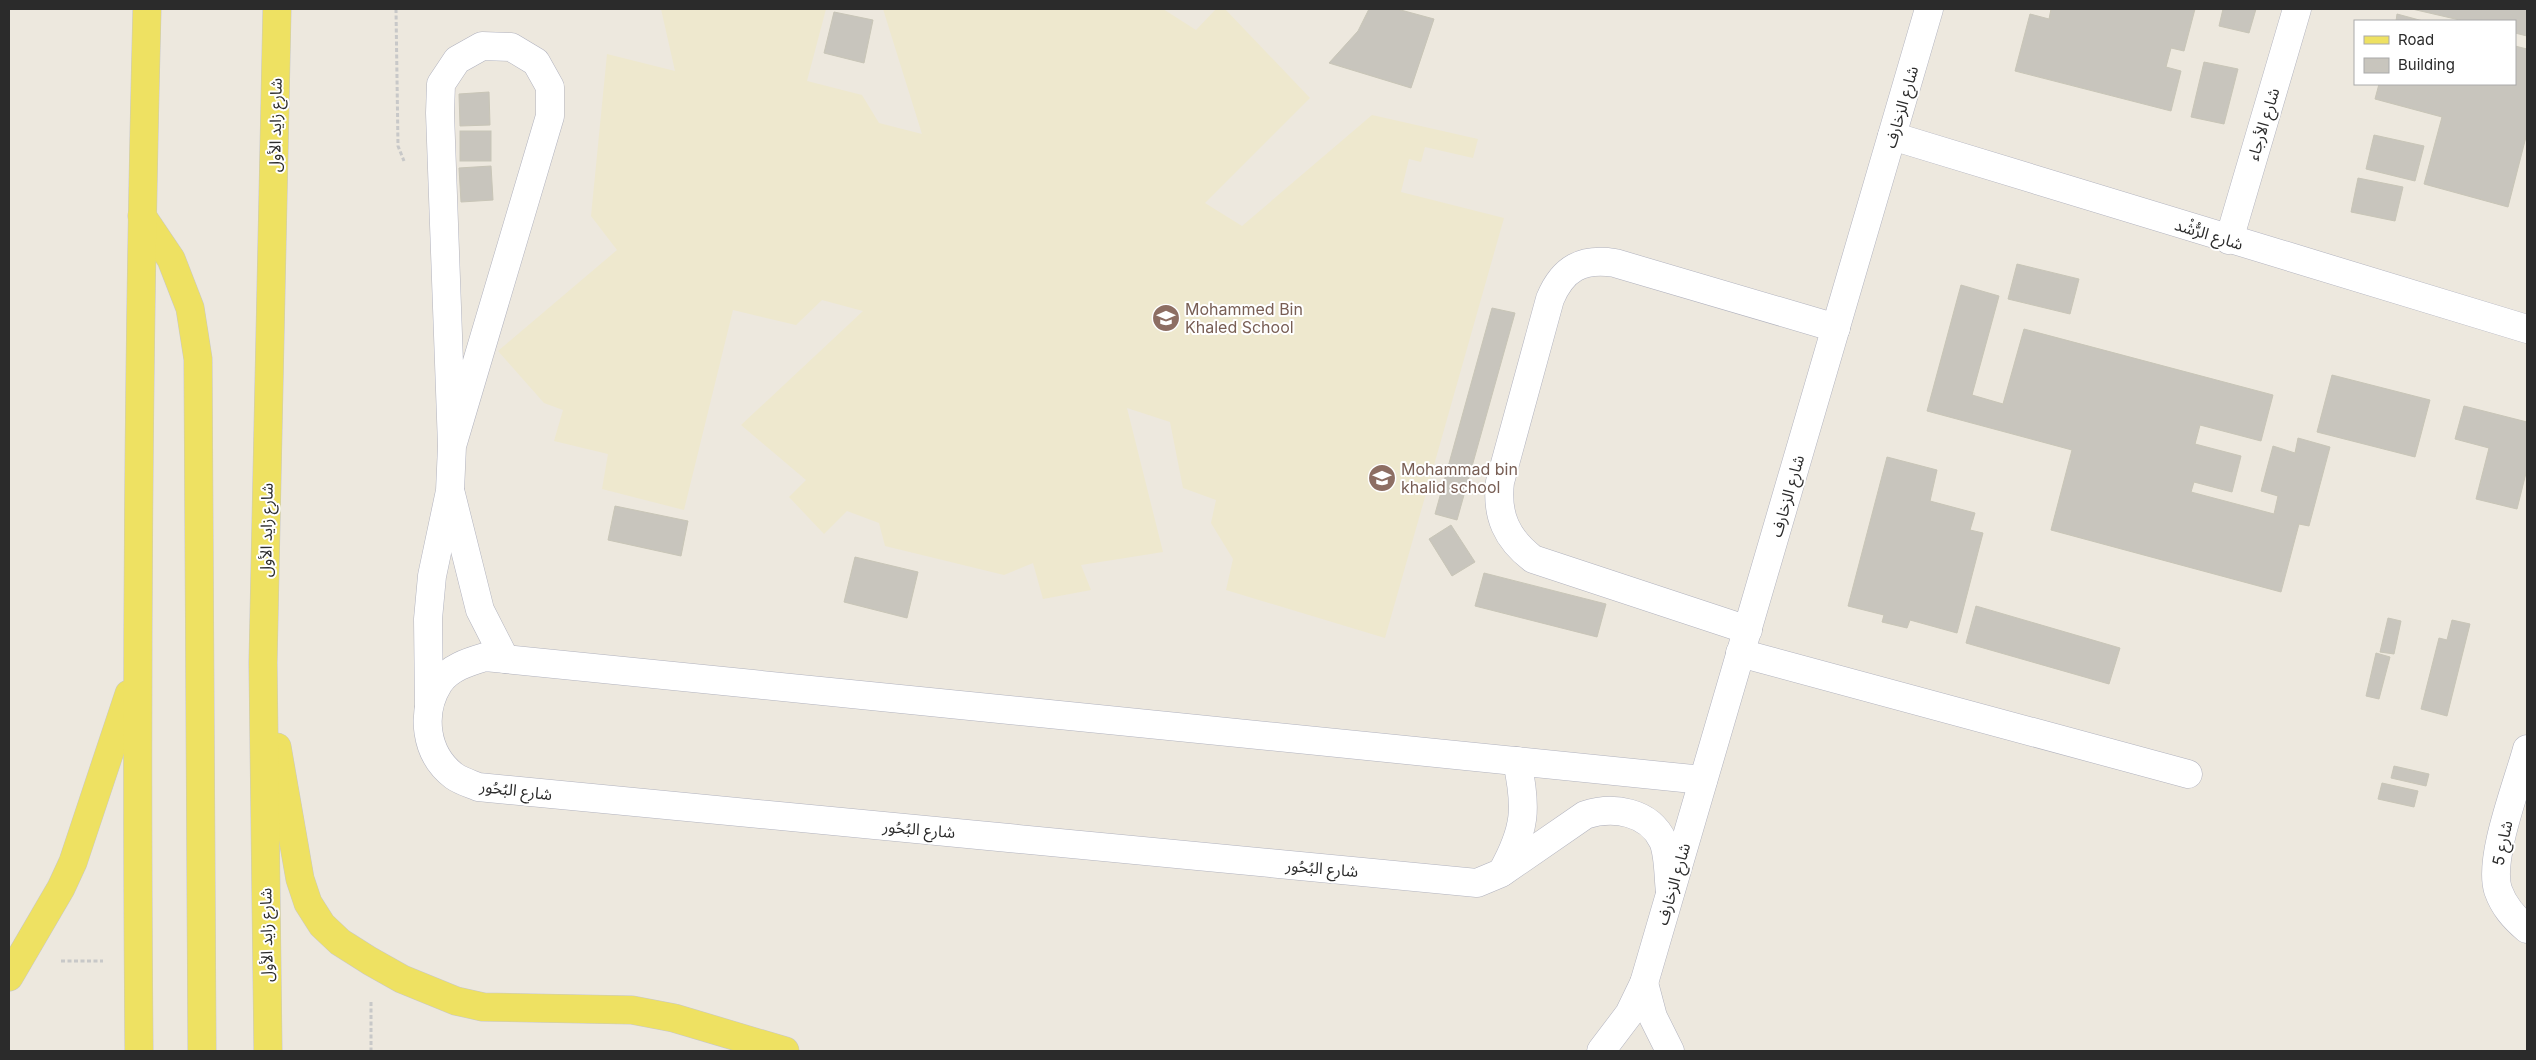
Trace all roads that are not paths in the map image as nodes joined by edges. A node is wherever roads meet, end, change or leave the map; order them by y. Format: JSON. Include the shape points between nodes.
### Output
{"nodes":[{"id":1,"x":147,"y":9,"type":"edge"},
{"id":2,"x":277,"y":9,"type":"edge"},
{"id":3,"x":1929,"y":9,"type":"edge"},
{"id":4,"x":2298,"y":9,"type":"edge"},
{"id":5,"x":1892,"y":136,"type":"junction"},
{"id":6,"x":142,"y":216,"type":"junction"},
{"id":7,"x":2229,"y":240,"type":"junction"},
{"id":8,"x":1836,"y":328,"type":"junction"},
{"id":9,"x":2527,"y":329,"type":"edge"},
{"id":10,"x":452,"y":446,"type":"junction"},
{"id":11,"x":450,"y":490,"type":"junction"},
{"id":12,"x":1744,"y":641,"type":"junction"},
{"id":13,"x":505,"y":659,"type":"junction"},
{"id":14,"x":263,"y":663,"type":"junction"},
{"id":15,"x":137,"y":672,"type":"junction"},
{"id":16,"x":429,"y":707,"type":"junction"},
{"id":17,"x":2527,"y":749,"type":"edge"},
{"id":18,"x":1516,"y":761,"type":"junction"},
{"id":19,"x":2188,"y":774,"type":"dead end"},
{"id":20,"x":1703,"y":780,"type":"junction"},
{"id":21,"x":1501,"y":873,"type":"junction"},
{"id":22,"x":1670,"y":892,"type":"junction"},
{"id":23,"x":2527,"y":929,"type":"edge"},
{"id":24,"x":9,"y":977,"type":"edge"},
{"id":25,"x":1644,"y":983,"type":"junction"},
{"id":26,"x":139,"y":1051,"type":"edge"},
{"id":27,"x":202,"y":1051,"type":"edge"},
{"id":28,"x":268,"y":1051,"type":"edge"},
{"id":29,"x":785,"y":1051,"type":"edge"},
{"id":30,"x":1601,"y":1051,"type":"edge"},
{"id":31,"x":1670,"y":1051,"type":"edge"}],
"edges":[{"from":1,"to":6,"type":"main road"},
{"from":2,"to":14,"type":"main road","name":"شارع زايد الأول"},
{"from":3,"to":5,"type":"street","name":"شارع الزخارف"},
{"from":4,"to":7,"type":"street","name":"شارع الأرجاء"},
{"from":5,"to":7,"type":"street","name":"شارع الرُّشْد"},
{"from":5,"to":8,"type":"street","name":"شارع الزخارف"},
{"from":6,"to":15,"type":"main road"},
{"from":6,"to":27,"type":"main road","via":[[174,267],[190,308],[198,359]]},
{"from":7,"to":9,"type":"street","name":"شارع الرُّشْد"},
{"from":8,"to":12,"type":"street","name":"شارع الزخارف"},
{"from":8,"to":12,"type":"street","via":[[1615,263],[1598,261],[1581,264],[1567,272],[1550,299],[1500,482],[1500,517],[1508,533],[1519,548],[1542,562]]},
{"from":10,"to":10,"type":"street","via":[[550,116],[550,87],[536,62],[511,47],[482,46],[457,60],[441,84]]},
{"from":10,"to":11,"type":"street"},
{"from":11,"to":13,"type":"street","via":[[480,610]]},
{"from":11,"to":16,"type":"street","via":[[432,576],[427,637]]},
{"from":12,"to":19,"type":"street"},
{"from":12,"to":20,"type":"street","name":"شارع الزخارف"},
{"from":13,"to":16,"type":"street","name":"شارع البُحُور","via":[[485,657],[460,665],[440,682]]},
{"from":13,"to":18,"type":"street","name":"شارع البُحُور"},
{"from":14,"to":28,"type":"main road","name":"شارع زايد الأول"},
{"from":14,"to":29,"type":"main road","via":[[300,879],[308,903],[322,925],[340,942],[402,979],[456,1002],[483,1007],[632,1010],[674,1018]]},
{"from":15,"to":24,"type":"main road","via":[[73,862]]},
{"from":15,"to":26,"type":"main road"},
{"from":16,"to":21,"type":"street","name":"شارع البُحُور","via":[[428,732],[436,757],[454,776],[478,787],[1478,883]]},
{"from":17,"to":23,"type":"street","name":"شارع 5","via":[[2495,862],[2498,889],[2510,914]]},
{"from":18,"to":20,"type":"street","name":"شارع البُحُور"},
{"from":18,"to":21,"type":"street","via":[[1523,790],[1524,820],[1513,852]]},
{"from":20,"to":22,"type":"street","name":"شارع الزخارف"},
{"from":21,"to":22,"type":"street","name":"شارع البُحُور","via":[[1585,815],[1614,809],[1642,819],[1664,842]]},
{"from":22,"to":25,"type":"street","name":"شارع الزخارف"},
{"from":25,"to":30,"type":"street","name":"شارع الزخارف","via":[[1629,1014]]},
{"from":25,"to":31,"type":"street","via":[[1653,1017]]}]}
